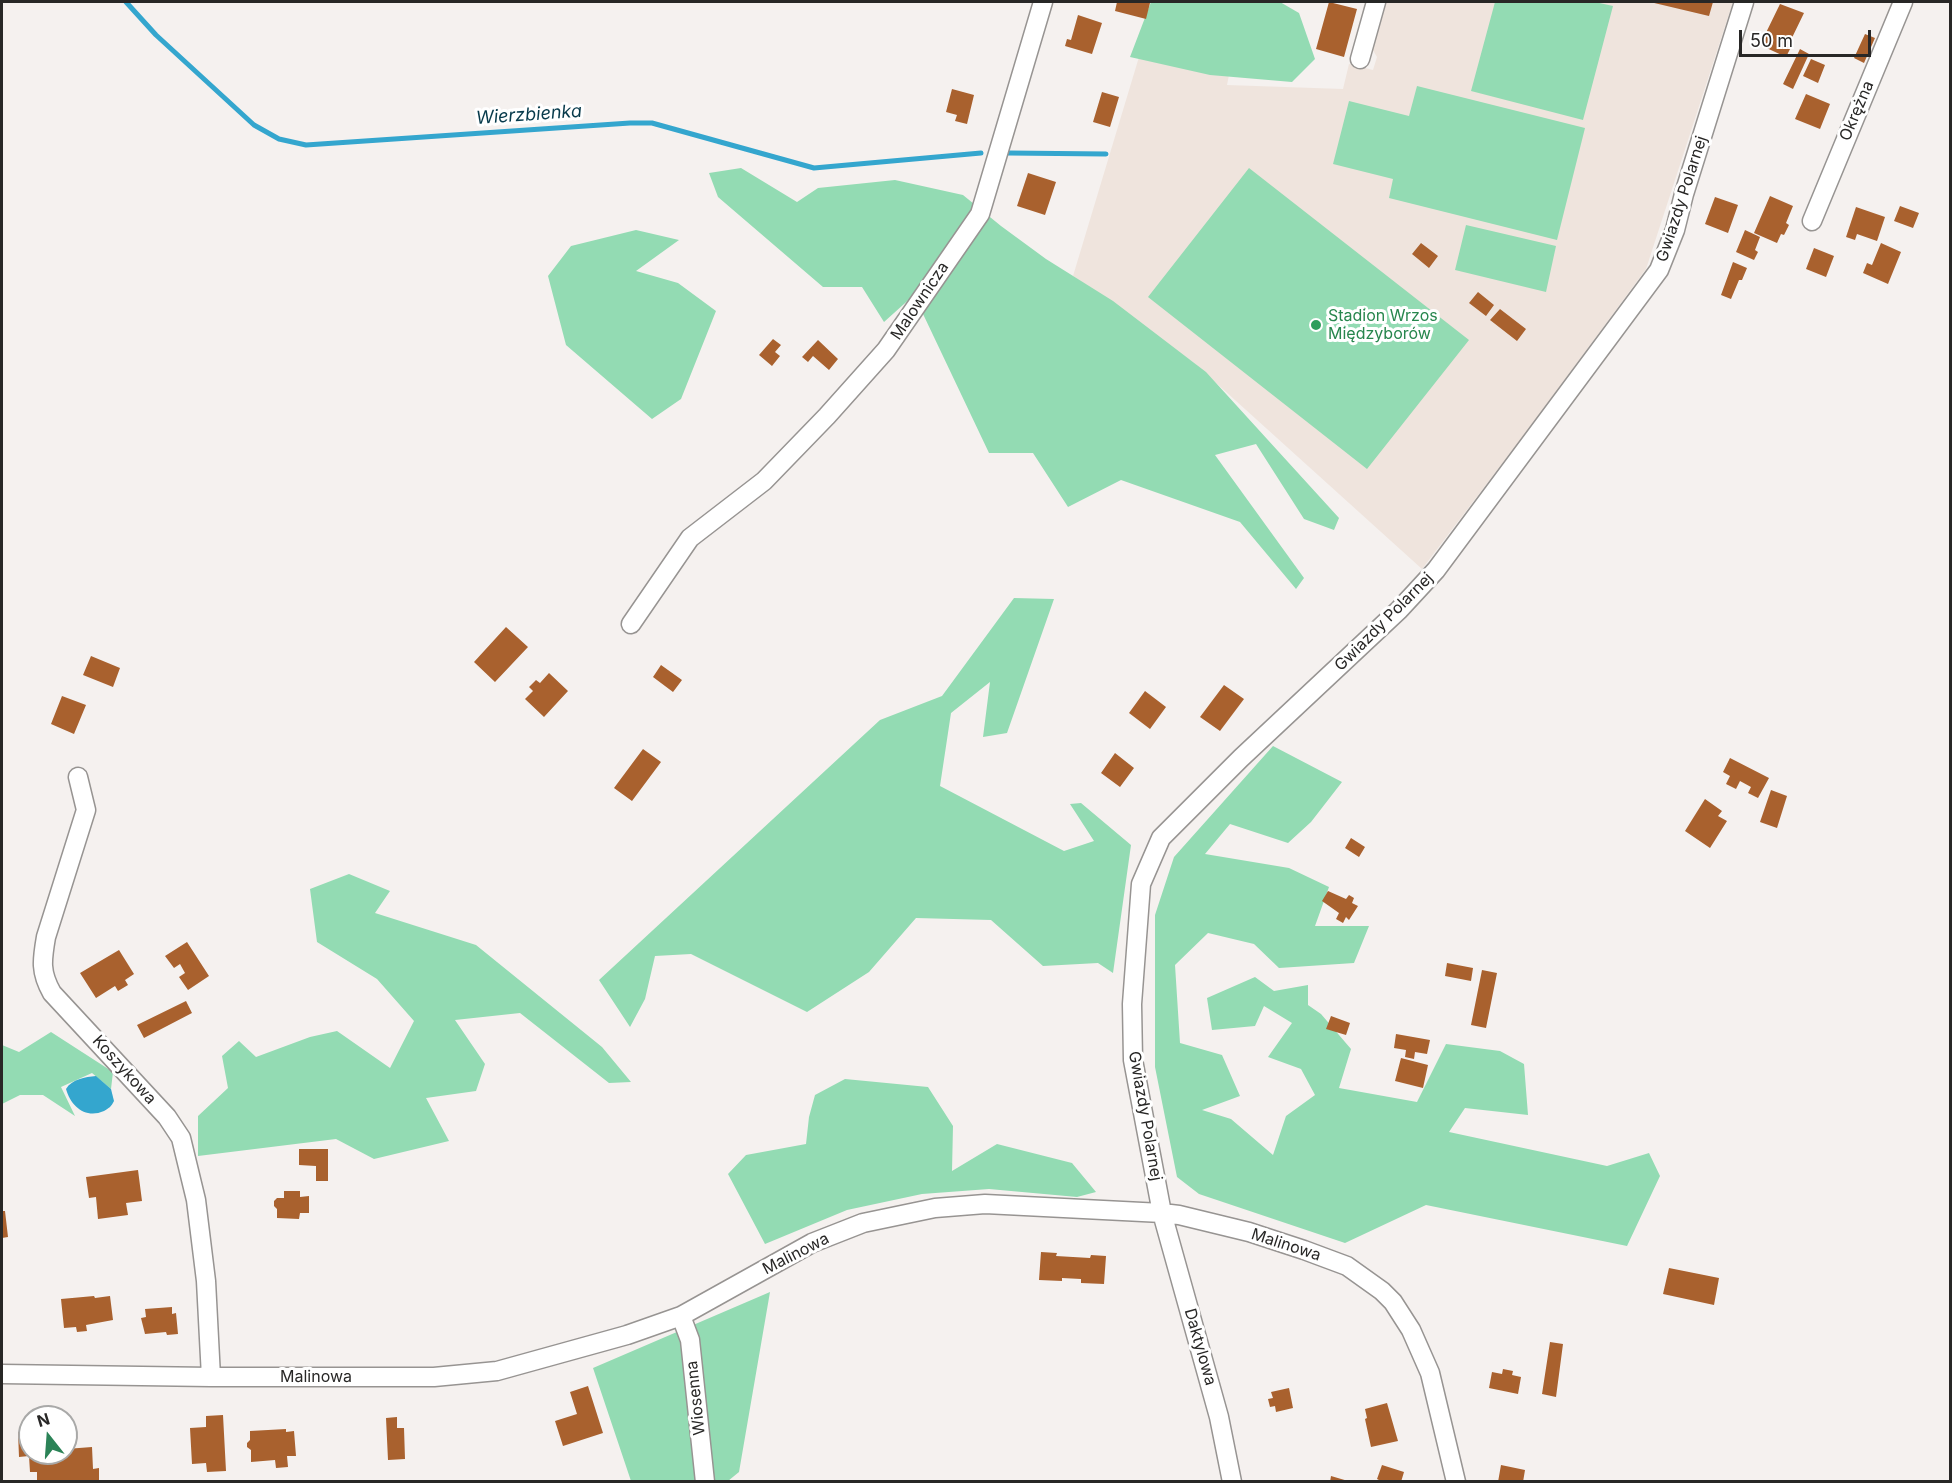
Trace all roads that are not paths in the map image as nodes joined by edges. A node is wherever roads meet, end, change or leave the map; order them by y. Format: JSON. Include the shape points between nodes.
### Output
{"nodes":[{"id":1,"x":1043,"y":2,"type":"edge"},
{"id":2,"x":1376,"y":2,"type":"edge"},
{"id":3,"x":1744,"y":2,"type":"edge"},
{"id":4,"x":1903,"y":2,"type":"edge"},
{"id":5,"x":1360,"y":59,"type":"dead end"},
{"id":6,"x":1812,"y":220,"type":"dead end"},
{"id":7,"x":631,"y":624,"type":"dead end"},
{"id":8,"x":78,"y":777,"type":"dead end"},
{"id":9,"x":1162,"y":1213,"type":"junction"},
{"id":10,"x":681,"y":1316,"type":"junction"},
{"id":11,"x":2,"y":1374,"type":"edge"},
{"id":12,"x":211,"y":1377,"type":"junction"},
{"id":13,"x":705,"y":1482,"type":"edge"},
{"id":14,"x":1232,"y":1482,"type":"edge"},
{"id":15,"x":1456,"y":1482,"type":"edge"}],
"edges":[{"from":1,"to":7,"type":"street","name":"Malownicza","via":[[980,214],[886,350],[764,481],[685,544]]},
{"from":2,"to":5,"type":"street"},
{"from":3,"to":9,"type":"street","name":"Gwiazdy Polarnej","via":[[1675,230],[1659,270],[1436,570],[1161,838],[1141,884],[1132,1004],[1133,1060]]},
{"from":4,"to":6,"type":"street","name":"Okrężna"},
{"from":8,"to":12,"type":"street","name":"Koszykowa","via":[[86,810],[45,937],[44,979],[52,993],[167,1117],[181,1138],[196,1200],[206,1281]]},
{"from":9,"to":10,"type":"street","name":"Malinowa","via":[[985,1204],[897,1215],[863,1223],[812,1243]]},
{"from":9,"to":14,"type":"street","name":"Daktylowa","via":[[1219,1417]]},
{"from":9,"to":15,"type":"street","name":"Malinowa","via":[[1249,1232],[1304,1250],[1347,1266],[1382,1291],[1394,1302],[1411,1330],[1430,1373]]},
{"from":10,"to":12,"type":"street","name":"Malinowa","via":[[497,1371],[434,1377]]},
{"from":10,"to":13,"type":"street","name":"Wiosenna","via":[[690,1340]]},
{"from":11,"to":12,"type":"street","name":"Malinowa"}]}
